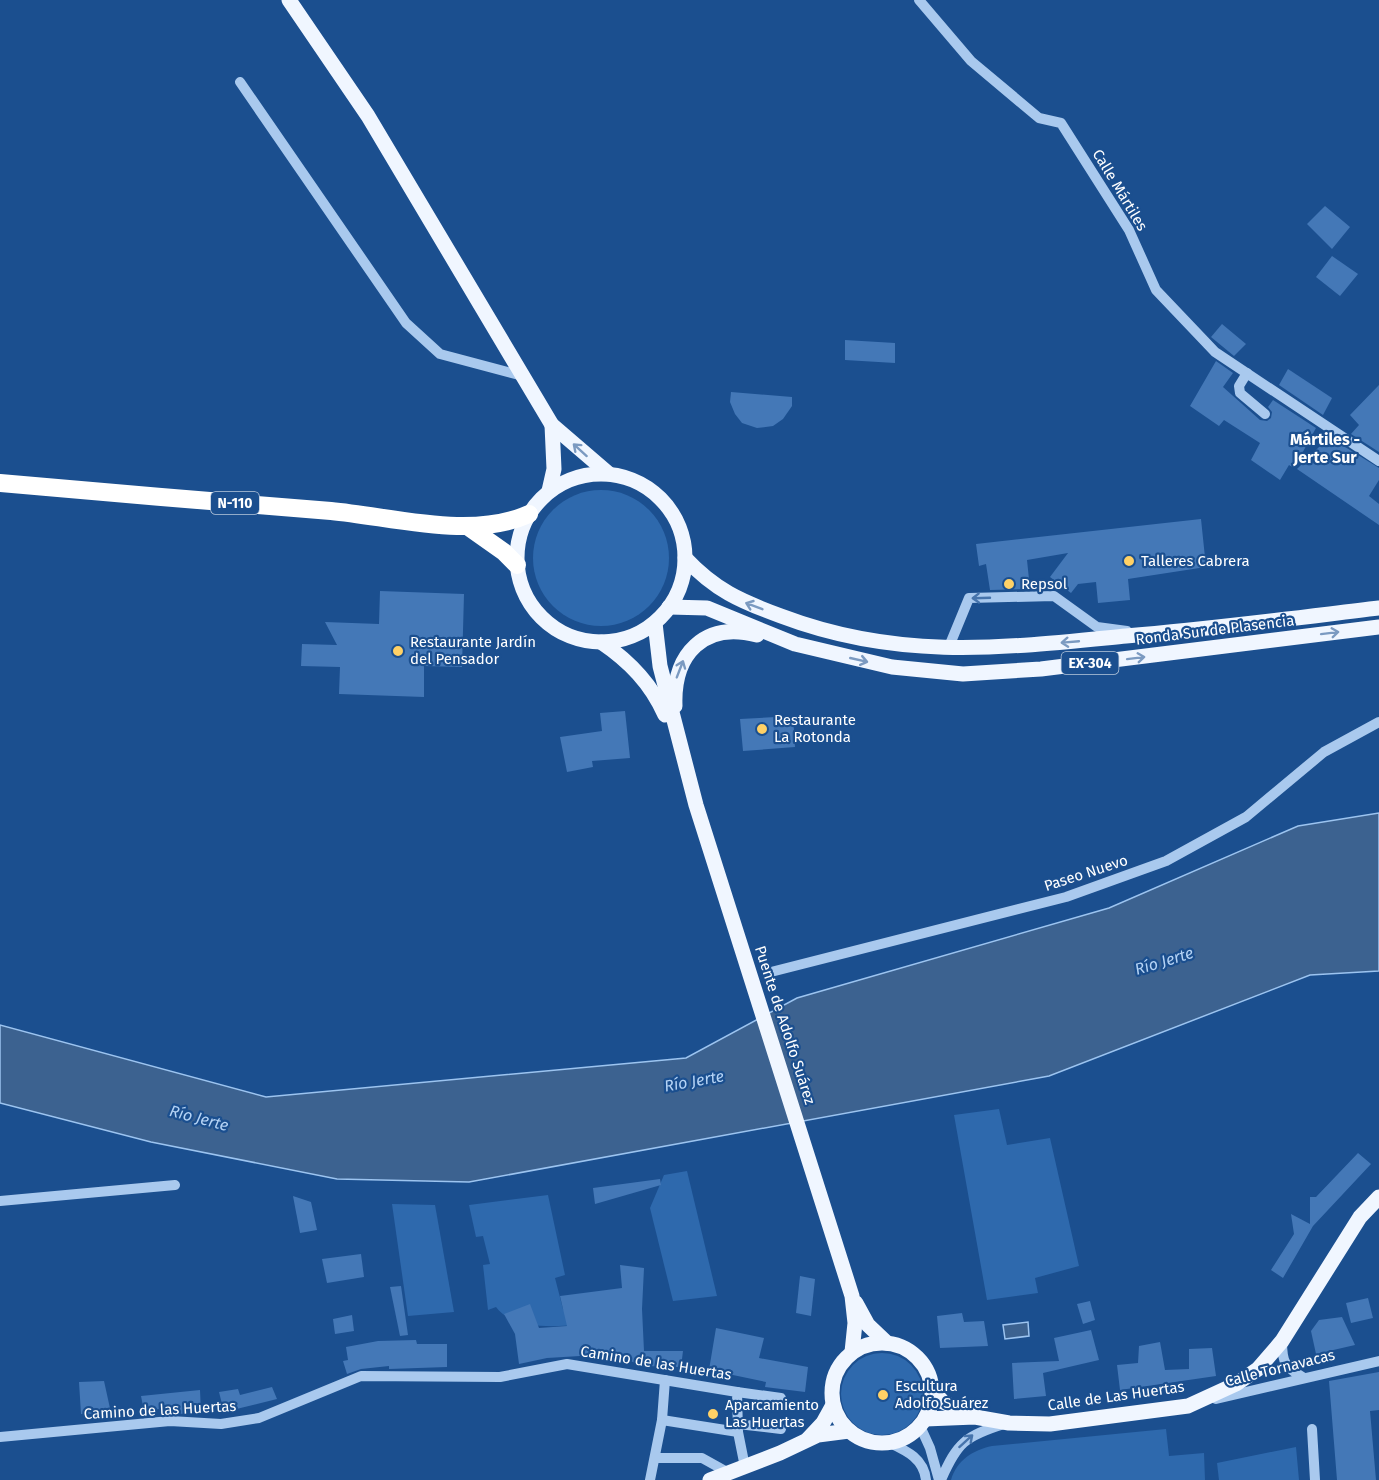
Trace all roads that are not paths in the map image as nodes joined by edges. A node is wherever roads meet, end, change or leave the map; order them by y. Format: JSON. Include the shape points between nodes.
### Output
{"nodes":[{"id":1,"x":289,"y":0,"type":"edge"},
{"id":2,"x":919,"y":0,"type":"edge"},
{"id":3,"x":240,"y":82,"type":"dead end"},
{"id":4,"x":1247,"y":373,"type":"junction"},
{"id":5,"x":523,"y":376,"type":"junction"},
{"id":6,"x":1265,"y":414,"type":"dead end"},
{"id":7,"x":552,"y":425,"type":"junction"},
{"id":8,"x":1379,"y":461,"type":"edge"},
{"id":9,"x":609,"y":474,"type":"junction"},
{"id":10,"x":0,"y":483,"type":"edge"},
{"id":11,"x":549,"y":491,"type":"junction"},
{"id":12,"x":529,"y":514,"type":"junction"},
{"id":13,"x":470,"y":528,"type":"junction"},
{"id":14,"x":685,"y":558,"type":"junction"},
{"id":15,"x":517,"y":566,"type":"junction"},
{"id":16,"x":669,"y":607,"type":"junction"},
{"id":17,"x":1379,"y":608,"type":"edge"},
{"id":18,"x":655,"y":623,"type":"junction"},
{"id":19,"x":1379,"y":627,"type":"edge"},
{"id":20,"x":1154,"y":634,"type":"junction"},
{"id":21,"x":601,"y":642,"type":"junction"},
{"id":22,"x":795,"y":644,"type":"junction"},
{"id":23,"x":948,"y":649,"type":"junction"},
{"id":24,"x":1379,"y":722,"type":"edge"},
{"id":25,"x":676,"y":727,"type":"junction"},
{"id":26,"x":685,"y":765,"type":"junction"},
{"id":27,"x":767,"y":972,"type":"dead end"},
{"id":28,"x":175,"y":1185,"type":"dead end"},
{"id":29,"x":1379,"y":1197,"type":"edge"},
{"id":30,"x":0,"y":1202,"type":"edge"},
{"id":31,"x":851,"y":1294,"type":"junction"},
{"id":32,"x":1282,"y":1341,"type":"junction"},
{"id":33,"x":887,"y":1343,"type":"junction"},
{"id":34,"x":852,"y":1352,"type":"junction"},
{"id":35,"x":1379,"y":1361,"type":"edge"},
{"id":36,"x":1304,"y":1378,"type":"junction"},
{"id":37,"x":665,"y":1380,"type":"junction"},
{"id":38,"x":932,"y":1389,"type":"junction"},
{"id":39,"x":737,"y":1392,"type":"junction"},
{"id":40,"x":781,"y":1398,"type":"dead end"},
{"id":41,"x":833,"y":1405,"type":"junction"},
{"id":42,"x":1188,"y":1406,"type":"junction"},
{"id":43,"x":975,"y":1417,"type":"junction"},
{"id":44,"x":662,"y":1420,"type":"junction"},
{"id":45,"x":923,"y":1422,"type":"junction"},
{"id":46,"x":1009,"y":1423,"type":"junction"},
{"id":47,"x":738,"y":1428,"type":"junction"},
{"id":48,"x":781,"y":1429,"type":"dead end"},
{"id":49,"x":1312,"y":1430,"type":"dead end"},
{"id":50,"x":849,"y":1431,"type":"junction"},
{"id":51,"x":0,"y":1437,"type":"edge"},
{"id":52,"x":807,"y":1439,"type":"junction"},
{"id":53,"x":890,"y":1443,"type":"junction"},
{"id":54,"x":655,"y":1458,"type":"junction"},
{"id":55,"x":745,"y":1467,"type":"junction"},
{"id":56,"x":729,"y":1473,"type":"junction"},
{"id":57,"x":650,"y":1480,"type":"edge"},
{"id":58,"x":710,"y":1480,"type":"edge"},
{"id":59,"x":926,"y":1480,"type":"edge"},
{"id":60,"x":940,"y":1480,"type":"edge"},
{"id":61,"x":1315,"y":1480,"type":"edge"}],
"edges":[{"from":1,"to":5,"type":"main road","via":[[368,116]]},
{"from":2,"to":4,"type":"street","name":"Calle Mártiles","via":[[971,60],[1039,118],[1062,123],[1129,230],[1156,290],[1215,352]]},
{"from":3,"to":5,"type":"street","via":[[406,323],[441,354]]},
{"from":4,"to":6,"type":"street","via":[[1239,386],[1240,393]]},
{"from":4,"to":8,"type":"street","name":"Calle Mártiles"},
{"from":5,"to":7,"type":"main road"},
{"from":9,"to":7,"type":"main road","one_way":true},
{"from":7,"to":11,"type":"main road","via":[[554,469]]},
{"from":9,"to":11,"type":"main road","via":[[572,479]]},
{"from":9,"to":14,"type":"main road","via":[[643,485],[669,508],[678,524]]},
{"from":10,"to":13,"type":"highway","number":"N-110","via":[[370,515]]},
{"from":11,"to":12,"type":"main road"},
{"from":12,"to":13,"type":"highway","number":"N-110","via":[[493,526]]},
{"from":12,"to":15,"type":"main road","via":[[519,539]]},
{"from":13,"to":15,"type":"highway","number":"N-110"},
{"from":14,"to":16,"type":"main road","via":[[681,584]]},
{"from":23,"to":14,"type":"main road","name":"Ronda Sur de Plasencia","number":"EX-304","one_way":true,"via":[[889,645],[803,625],[722,592]]},
{"from":15,"to":21,"type":"main road","via":[[523,590],[536,611],[554,628]]},
{"from":16,"to":18,"type":"main road"},
{"from":16,"to":22,"type":"main road","name":"Ronda Sur de Plasencia","number":"EX-304","via":[[707,608]]},
{"from":17,"to":20,"type":"main road","name":"Ronda Sur de Plasencia","number":"EX-304"},
{"from":18,"to":21,"type":"main road","via":[[630,637]]},
{"from":18,"to":25,"type":"main road","via":[[660,666]]},
{"from":22,"to":19,"type":"main road","name":"Ronda Sur de Plasencia","number":"EX-304","one_way":true,"via":[[892,668],[963,674],[1041,669]]},
{"from":20,"to":23,"type":"main road","name":"Ronda Sur de Plasencia","number":"EX-304","one_way":true},
{"from":20,"to":23,"type":"street","one_way":true,"via":[[1097,627],[1054,596],[969,598]]},
{"from":21,"to":26,"type":"main road","via":[[623,657],[658,700]]},
{"from":25,"to":22,"type":"main road","one_way":true,"via":[[679,667],[688,653],[708,637],[743,631]]},
{"from":24,"to":27,"type":"street","name":"Paseo Nuevo","via":[[1324,752],[1246,817],[1166,861],[1066,897]]},
{"from":25,"to":26,"type":"main road"},
{"from":26,"to":31,"type":"main road","name":"Puente de Adolfo Suárez"},
{"from":28,"to":30,"type":"street"},
{"from":29,"to":32,"type":"main road","name":"Calle de Las Huertas","via":[[1360,1216]]},
{"from":31,"to":33,"type":"main road","via":[[868,1324]]},
{"from":31,"to":34,"type":"main road","via":[[855,1323]]},
{"from":32,"to":36,"type":"street","via":[[1282,1358],[1287,1367]]},
{"from":32,"to":42,"type":"main road","name":"Calle de Las Huertas","via":[[1258,1369]]},
{"from":33,"to":34,"type":"main road","via":[[863,1346]]},
{"from":33,"to":38,"type":"main road","via":[[913,1353],[929,1376]]},
{"from":34,"to":41,"type":"main road","via":[[834,1376]]},
{"from":35,"to":36,"type":"street","name":"Calle Tornavacas"},
{"from":36,"to":42,"type":"street","name":"Calle Tornavacas"},
{"from":37,"to":39,"type":"street","name":"Camino de las Huertas"},
{"from":37,"to":44,"type":"street"},
{"from":37,"to":51,"type":"street","name":"Camino de las Huertas","via":[[567,1364],[500,1377],[361,1376],[259,1418],[221,1424],[170,1421]]},
{"from":38,"to":43,"type":"main road","via":[[943,1402]]},
{"from":38,"to":45,"type":"main road"},
{"from":39,"to":40,"type":"street"},
{"from":39,"to":47,"type":"street","name":"Camino de las Huertas"},
{"from":41,"to":50,"type":"main road"},
{"from":41,"to":52,"type":"main road","via":[[824,1423]]},
{"from":42,"to":46,"type":"main road","name":"Calle de Las Huertas","via":[[1050,1424]]},
{"from":43,"to":45,"type":"main road"},
{"from":43,"to":46,"type":"main road","name":"Calle de Las Huertas"},
{"from":44,"to":47,"type":"street"},
{"from":44,"to":54,"type":"street"},
{"from":45,"to":53,"type":"main road","via":[[911,1434]]},
{"from":45,"to":60,"type":"street"},
{"from":60,"to":46,"type":"street","one_way":true,"via":[[953,1453],[975,1433]]},
{"from":47,"to":48,"type":"street"},
{"from":47,"to":55,"type":"street","name":"Camino de las Huertas"},
{"from":49,"to":61,"type":"street"},
{"from":50,"to":52,"type":"main road"},
{"from":50,"to":53,"type":"main road","via":[[861,1439]]},
{"from":52,"to":55,"type":"main road"},
{"from":53,"to":59,"type":"street","via":[[916,1458]]},
{"from":54,"to":56,"type":"street","via":[[702,1458]]},
{"from":54,"to":57,"type":"street"},
{"from":55,"to":56,"type":"main road"},
{"from":56,"to":58,"type":"main road"}]}
